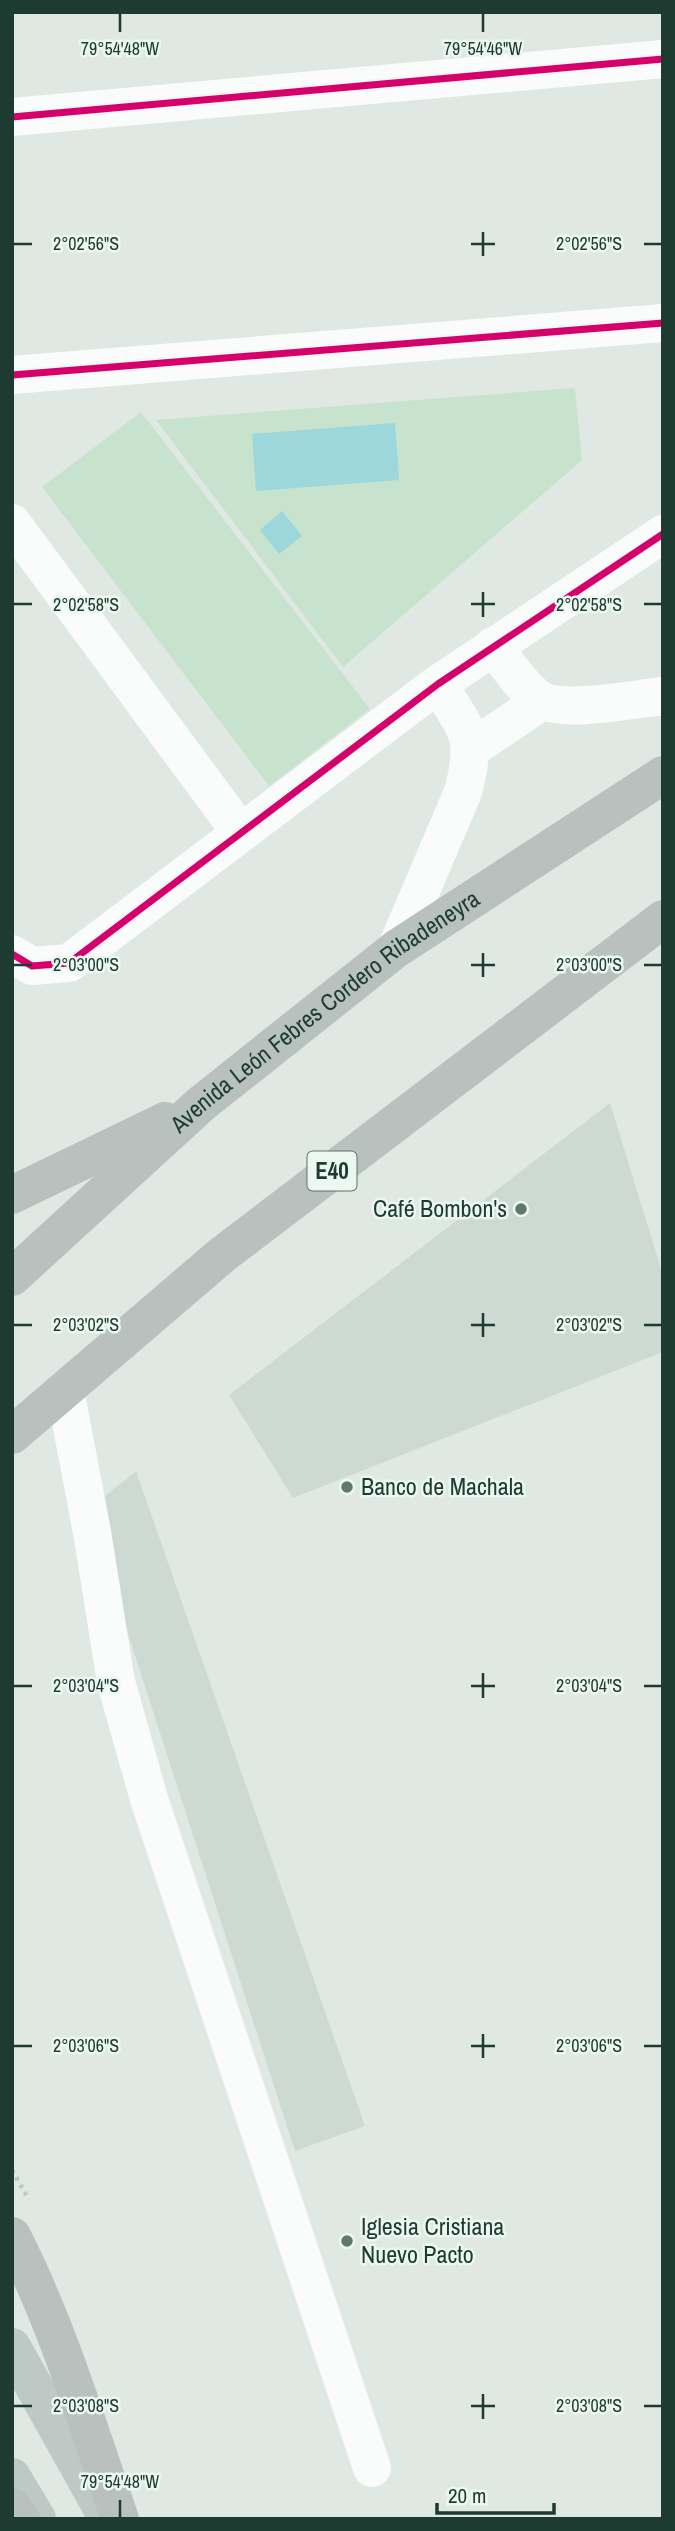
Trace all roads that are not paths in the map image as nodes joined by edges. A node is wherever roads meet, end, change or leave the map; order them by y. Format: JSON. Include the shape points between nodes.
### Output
{"nodes":[{"id":1,"x":663,"y":58,"type":"edge"},
{"id":2,"x":12,"y":117,"type":"edge"},
{"id":3,"x":663,"y":323,"type":"edge"},
{"id":4,"x":12,"y":375,"type":"edge"},
{"id":5,"x":12,"y":523,"type":"edge"},
{"id":6,"x":663,"y":534,"type":"edge"},
{"id":7,"x":493,"y":646,"type":"junction"},
{"id":8,"x":438,"y":684,"type":"junction"},
{"id":9,"x":663,"y":695,"type":"edge"},
{"id":10,"x":542,"y":702,"type":"junction"},
{"id":11,"x":471,"y":750,"type":"junction"},
{"id":12,"x":663,"y":775,"type":"edge"},
{"id":13,"x":241,"y":832,"type":"junction"},
{"id":14,"x":663,"y":919,"type":"edge"},
{"id":15,"x":396,"y":949,"type":"junction"},
{"id":16,"x":12,"y":954,"type":"edge"},
{"id":17,"x":201,"y":1104,"type":"junction"},
{"id":18,"x":12,"y":1195,"type":"edge"},
{"id":19,"x":12,"y":1278,"type":"edge"},
{"id":20,"x":65,"y":1390,"type":"junction"},
{"id":21,"x":15,"y":1434,"type":"edge"},
{"id":22,"x":12,"y":2236,"type":"edge"},
{"id":23,"x":12,"y":2347,"type":"edge"},
{"id":24,"x":372,"y":2468,"type":"dead end"},
{"id":25,"x":12,"y":2477,"type":"edge"},
{"id":26,"x":12,"y":2507,"type":"edge"},
{"id":27,"x":22,"y":2519,"type":"edge"},
{"id":28,"x":37,"y":2519,"type":"edge"},
{"id":29,"x":108,"y":2519,"type":"edge"},
{"id":30,"x":120,"y":2519,"type":"edge"}],
"edges":[{"from":1,"to":2,"type":"street"},
{"from":3,"to":4,"type":"street"},
{"from":5,"to":13,"type":"street"},
{"from":6,"to":7,"type":"street"},
{"from":7,"to":8,"type":"street"},
{"from":7,"to":10,"type":"street"},
{"from":8,"to":11,"type":"street","via":[[468,733]]},
{"from":8,"to":13,"type":"street"},
{"from":9,"to":10,"type":"street","via":[[588,705]]},
{"from":10,"to":11,"type":"street"},
{"from":11,"to":15,"type":"street","via":[[463,792]]},
{"from":12,"to":15,"type":"highway","name":"Avenida León Febres Cordero Ribadeneyra"},
{"from":13,"to":16,"type":"street","via":[[69,963],[32,966]]},
{"from":14,"to":20,"type":"highway","number":"E40","via":[[222,1255]]},
{"from":15,"to":17,"type":"highway","name":"Avenida León Febres Cordero Ribadeneyra"},
{"from":17,"to":18,"type":"highway"},
{"from":17,"to":19,"type":"highway","name":"Avenida León Febres Cordero Ribadeneyra"},
{"from":20,"to":21,"type":"highway","number":"E40"},
{"from":20,"to":24,"type":"street","via":[[116,1682],[134,1747]]},
{"from":22,"to":30,"type":"highway","via":[[60,2347]]},
{"from":23,"to":29,"type":"main road"},
{"from":25,"to":28,"type":"main road"},
{"from":26,"to":27,"type":"highway"}]}
